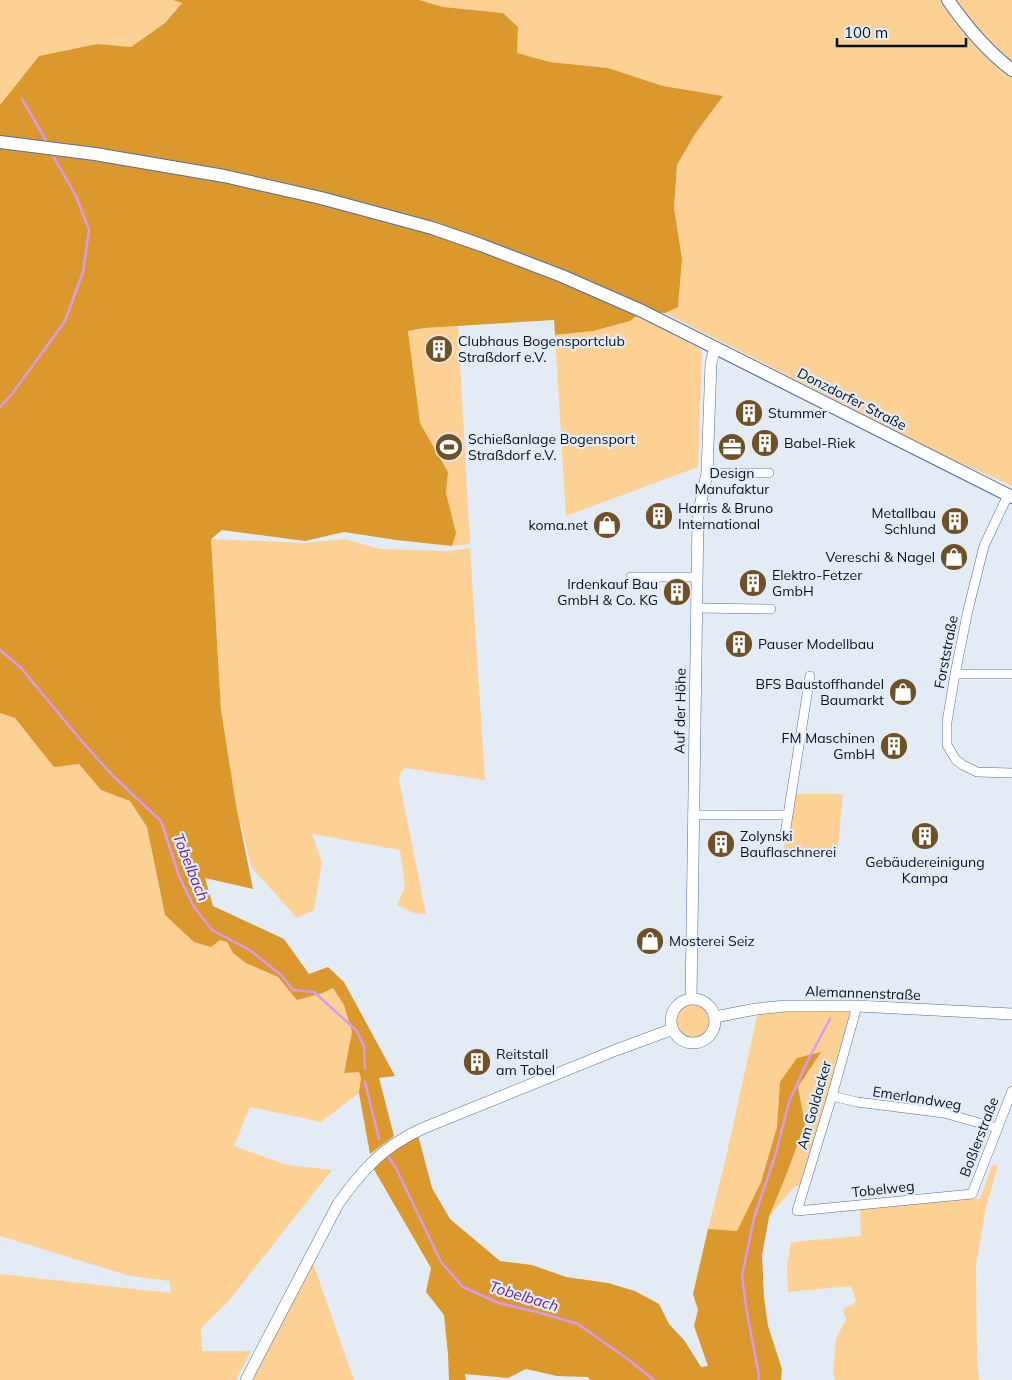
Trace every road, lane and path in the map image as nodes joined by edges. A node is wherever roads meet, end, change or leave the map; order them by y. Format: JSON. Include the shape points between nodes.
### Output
{"nodes":[{"id":1,"x":948,"y":0,"type":"edge"},
{"id":2,"x":1012,"y":70,"type":"edge"},
{"id":3,"x":0,"y":142,"type":"edge"},
{"id":4,"x":714,"y":348,"type":"junction"},
{"id":5,"x":707,"y":473,"type":"junction"},
{"id":6,"x":769,"y":473,"type":"dead end"},
{"id":7,"x":1010,"y":496,"type":"edge"},
{"id":8,"x":631,"y":577,"type":"dead end"},
{"id":9,"x":697,"y":577,"type":"junction"},
{"id":10,"x":697,"y":608,"type":"junction"},
{"id":11,"x":771,"y":608,"type":"dead end"},
{"id":12,"x":955,"y":674,"type":"junction"},
{"id":13,"x":1012,"y":674,"type":"edge"},
{"id":14,"x":810,"y":676,"type":"dead end"},
{"id":15,"x":1012,"y":773,"type":"edge"},
{"id":16,"x":693,"y":815,"type":"junction"},
{"id":17,"x":787,"y":815,"type":"junction"},
{"id":18,"x":785,"y":834,"type":"dead end"},
{"id":19,"x":690,"y":999,"type":"junction"},
{"id":20,"x":857,"y":1006,"type":"junction"},
{"id":21,"x":1012,"y":1014,"type":"edge"},
{"id":22,"x":715,"y":1017,"type":"junction"},
{"id":23,"x":673,"y":1029,"type":"junction"},
{"id":24,"x":1012,"y":1091,"type":"edge"},
{"id":25,"x":832,"y":1096,"type":"junction"},
{"id":26,"x":997,"y":1128,"type":"junction"},
{"id":27,"x":972,"y":1194,"type":"joint"},
{"id":28,"x":797,"y":1211,"type":"joint"},
{"id":29,"x":246,"y":1380,"type":"edge"}],
"edges":[{"from":1,"to":2,"type":"main road","via":[[983,44]]},
{"from":3,"to":4,"type":"main road","name":"Donzdorfer Straße","via":[[224,176],[432,228],[602,293]]},
{"from":4,"to":5,"type":"street","name":"Auf der Höhe"},
{"from":4,"to":7,"type":"main road","name":"Donzdorfer Straße"},
{"from":5,"to":6,"type":"street"},
{"from":5,"to":9,"type":"street","name":"Auf der Höhe","via":[[698,516]]},
{"from":7,"to":12,"type":"street","name":"Forststraße","via":[[984,546]]},
{"from":8,"to":9,"type":"street"},
{"from":9,"to":10,"type":"street","name":"Auf der Höhe"},
{"from":10,"to":11,"type":"street"},
{"from":10,"to":16,"type":"street","name":"Auf der Höhe"},
{"from":12,"to":13,"type":"street"},
{"from":12,"to":15,"type":"street","name":"Forststraße","via":[[947,745],[963,766],[978,772]]},
{"from":14,"to":17,"type":"street"},
{"from":16,"to":17,"type":"street"},
{"from":16,"to":19,"type":"street","name":"Auf der Höhe"},
{"from":17,"to":18,"type":"street"},
{"from":19,"to":22,"type":"street","via":[[708,1005]]},
{"from":19,"to":23,"type":"street","via":[[674,1010]]},
{"from":20,"to":21,"type":"street","name":"Alemannenstraße"},
{"from":20,"to":22,"type":"street","name":"Alemannenstraße","via":[[766,1008]]},
{"from":20,"to":25,"type":"street","name":"Am Goldacker"},
{"from":22,"to":23,"type":"street","via":[[713,1030],[699,1042],[682,1040]]},
{"from":23,"to":29,"type":"street","via":[[431,1125],[386,1150],[354,1182],[338,1204]]},
{"from":24,"to":26,"type":"street","name":"Boßlerstraße"},
{"from":25,"to":26,"type":"street","name":"Emerlandweg","via":[[944,1114]]},
{"from":25,"to":28,"type":"street","name":"Am Goldacker"},
{"from":26,"to":27,"type":"street","name":"Boßlerstraße"},
{"from":27,"to":28,"type":"street","name":"Tobelweg"}]}
